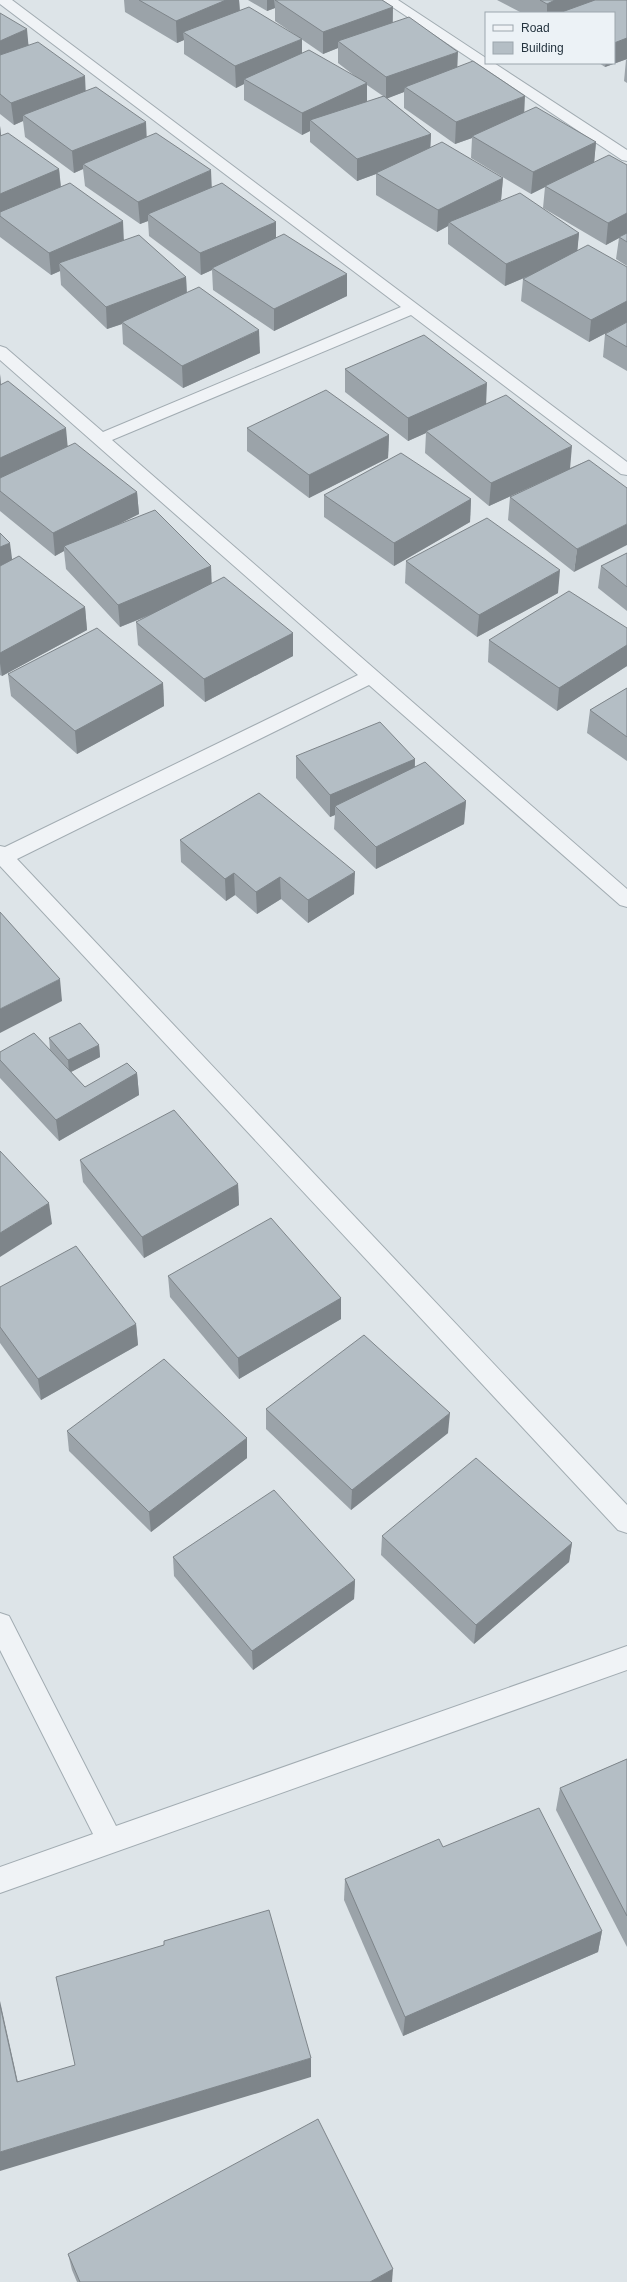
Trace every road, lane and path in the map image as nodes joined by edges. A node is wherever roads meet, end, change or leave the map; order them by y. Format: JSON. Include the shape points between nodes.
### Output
{"nodes":[{"id":1,"x":3,"y":0,"type":"edge"},
{"id":2,"x":389,"y":0,"type":"edge"},
{"id":3,"x":485,"y":63,"type":"edge"},
{"id":4,"x":486,"y":64,"type":"edge"},
{"id":5,"x":627,"y":157,"type":"edge"},
{"id":6,"x":413,"y":308,"type":"junction"},
{"id":7,"x":0,"y":351,"type":"edge"},
{"id":8,"x":101,"y":440,"type":"junction"},
{"id":9,"x":627,"y":470,"type":"edge"},
{"id":10,"x":371,"y":676,"type":"junction"},
{"id":11,"x":2,"y":855,"type":"edge"},
{"id":12,"x":627,"y":900,"type":"edge"},
{"id":13,"x":627,"y":1522,"type":"edge"},
{"id":14,"x":0,"y":1624,"type":"edge"},
{"id":15,"x":627,"y":1658,"type":"edge"},
{"id":16,"x":110,"y":1842,"type":"junction"},
{"id":17,"x":0,"y":1880,"type":"edge"}],
"edges":[{"from":1,"to":6,"type":"street"},
{"from":2,"to":3,"type":"street"},
{"from":4,"to":5,"type":"street"},
{"from":6,"to":8,"type":"street"},
{"from":6,"to":9,"type":"street"},
{"from":7,"to":8,"type":"street"},
{"from":8,"to":10,"type":"street"},
{"from":10,"to":11,"type":"street"},
{"from":10,"to":12,"type":"street"},
{"from":11,"to":13,"type":"street"},
{"from":14,"to":16,"type":"street"},
{"from":15,"to":16,"type":"street"},
{"from":16,"to":17,"type":"street"}]}
